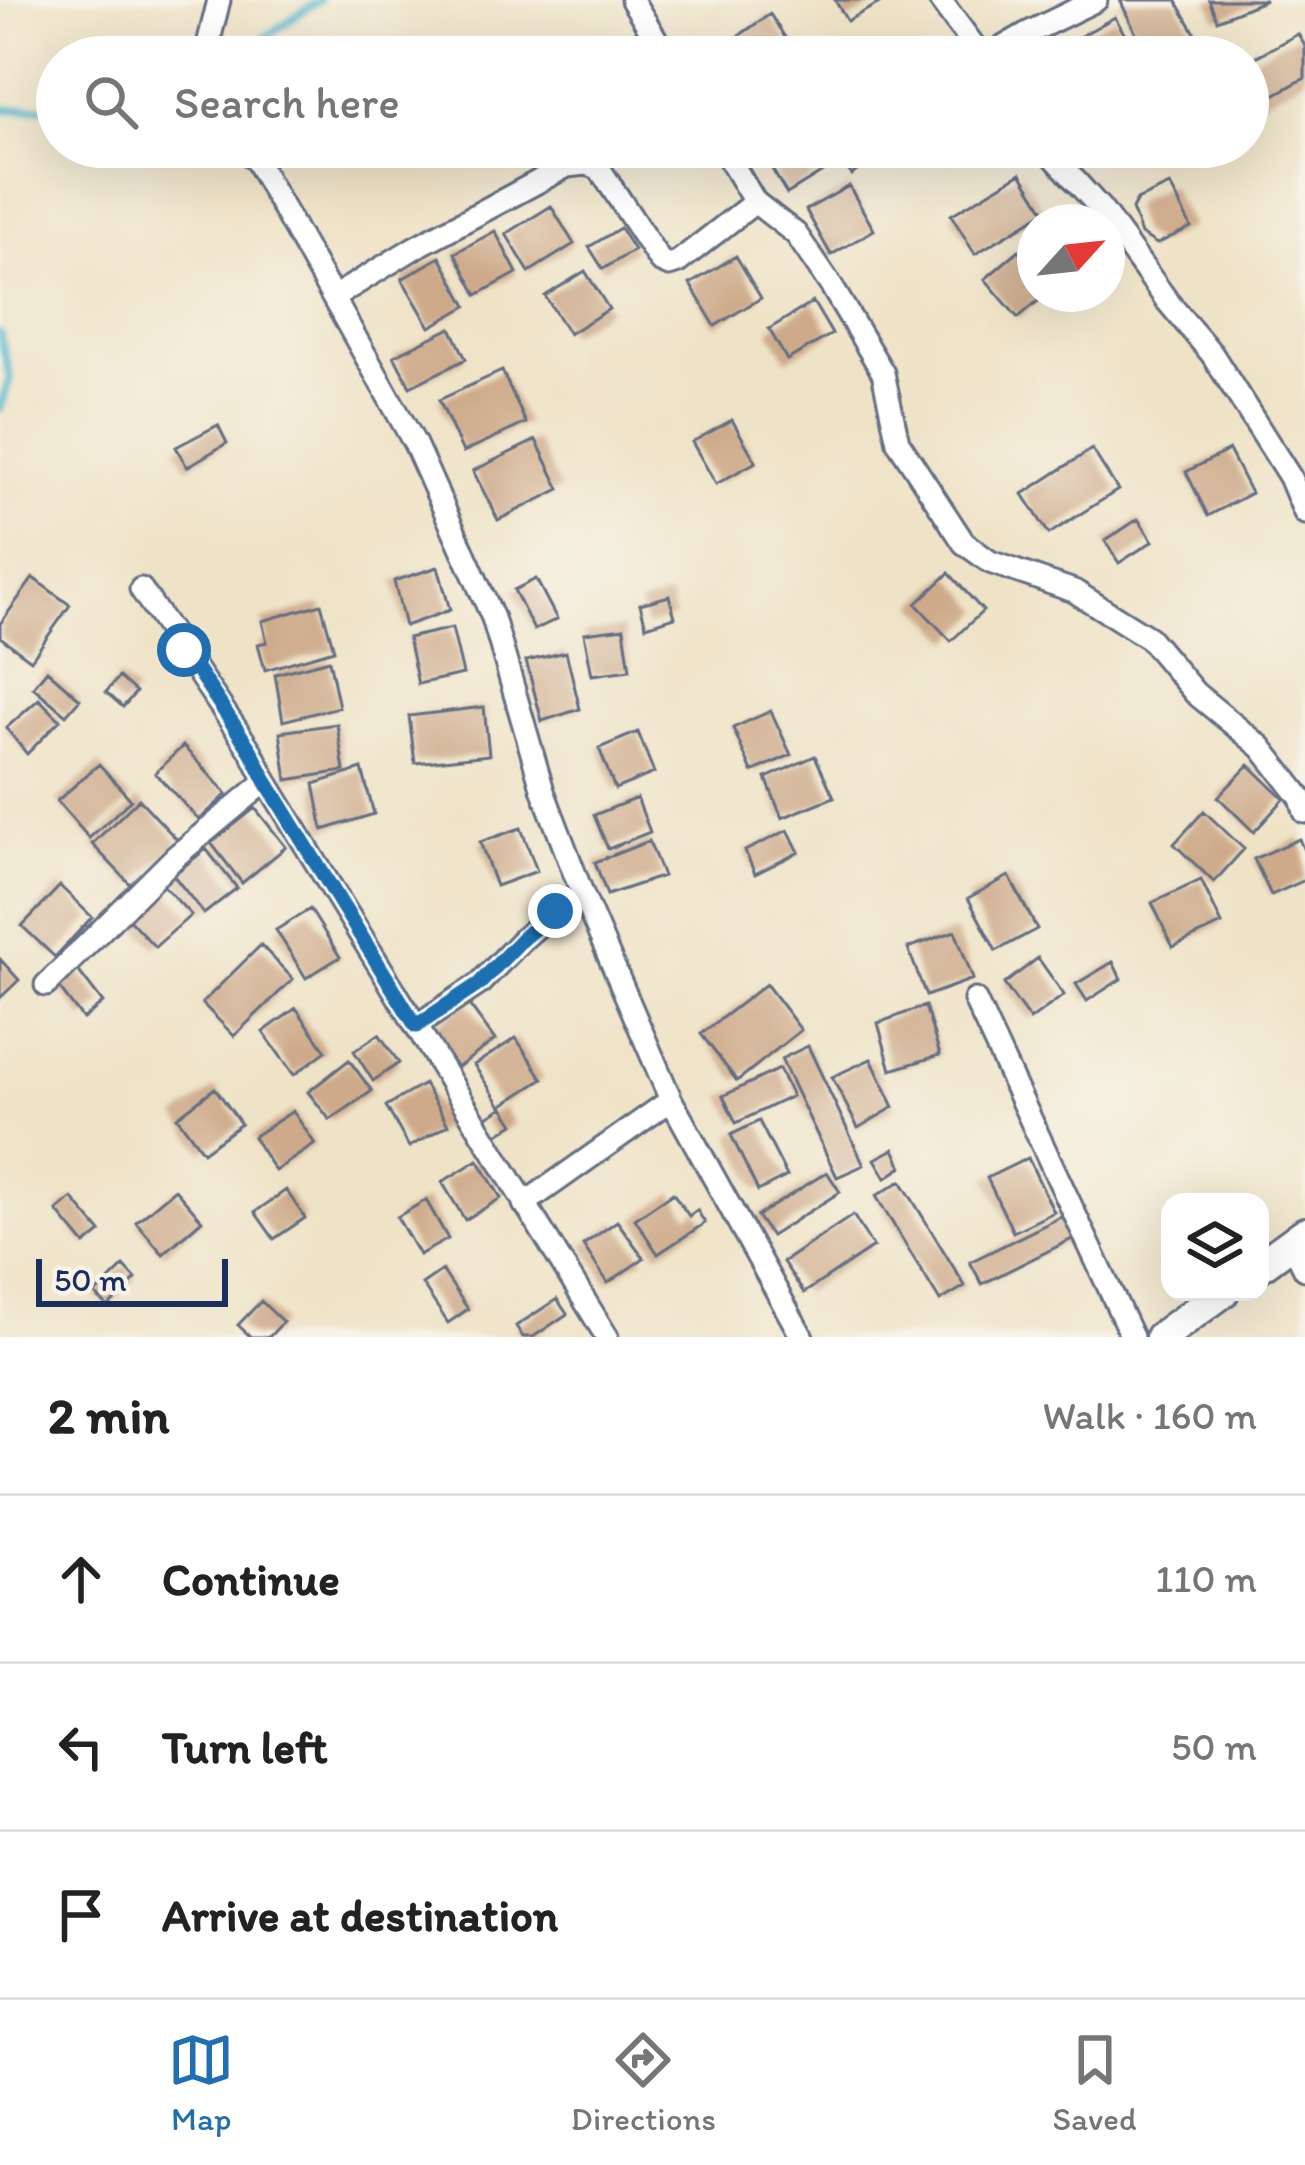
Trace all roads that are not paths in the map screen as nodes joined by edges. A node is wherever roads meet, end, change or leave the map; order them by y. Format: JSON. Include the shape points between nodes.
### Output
{"nodes":[{"id":1,"x":219,"y":0,"type":"edge"},
{"id":2,"x":632,"y":0,"type":"edge"},
{"id":3,"x":940,"y":0,"type":"edge"},
{"id":4,"x":1096,"y":0,"type":"edge"},
{"id":5,"x":211,"y":36,"type":"edge"},
{"id":6,"x":654,"y":36,"type":"edge"},
{"id":7,"x":968,"y":36,"type":"edge"},
{"id":8,"x":1022,"y":36,"type":"edge"},
{"id":9,"x":260,"y":168,"type":"edge"},
{"id":10,"x":563,"y":168,"type":"edge"},
{"id":11,"x":599,"y":168,"type":"edge"},
{"id":12,"x":735,"y":168,"type":"edge"},
{"id":13,"x":1064,"y":168,"type":"edge"},
{"id":14,"x":755,"y":202,"type":"junction"},
{"id":15,"x":334,"y":297,"type":"junction"},
{"id":16,"x":1305,"y":513,"type":"edge"},
{"id":17,"x":142,"y":589,"type":"dead end"},
{"id":18,"x":266,"y":781,"type":"junction"},
{"id":19,"x":1305,"y":812,"type":"edge"},
{"id":20,"x":584,"y":898,"type":"junction"},
{"id":21,"x":46,"y":985,"type":"dead end"},
{"id":22,"x":975,"y":1000,"type":"dead end"},
{"id":23,"x":416,"y":1026,"type":"junction"},
{"id":24,"x":671,"y":1100,"type":"junction"},
{"id":25,"x":524,"y":1204,"type":"junction"},
{"id":26,"x":1301,"y":1248,"type":"edge"},
{"id":27,"x":1269,"y":1262,"type":"edge"},
{"id":28,"x":1211,"y":1301,"type":"edge"},
{"id":29,"x":608,"y":1337,"type":"edge"},
{"id":30,"x":802,"y":1337,"type":"edge"},
{"id":31,"x":1132,"y":1337,"type":"edge"},
{"id":32,"x":1161,"y":1337,"type":"edge"}],
"edges":[{"from":1,"to":5,"type":"street"},
{"from":2,"to":6,"type":"street"},
{"from":3,"to":7,"type":"street"},
{"from":4,"to":8,"type":"street"},
{"from":9,"to":15,"type":"street"},
{"from":10,"to":15,"type":"street"},
{"from":11,"to":14,"type":"street","via":[[669,265]]},
{"from":12,"to":14,"type":"street"},
{"from":13,"to":16,"type":"street","via":[[1212,354]]},
{"from":14,"to":19,"type":"street","via":[[796,234],[832,287],[883,373],[898,442],[964,543],[990,562],[1074,591],[1149,638],[1195,692],[1261,747]]},
{"from":15,"to":20,"type":"street","via":[[415,444],[493,618]]},
{"from":17,"to":18,"type":"street"},
{"from":18,"to":21,"type":"street","via":[[176,856]]},
{"from":18,"to":23,"type":"street"},
{"from":20,"to":23,"type":"street","via":[[555,911],[479,984]]},
{"from":20,"to":24,"type":"street"},
{"from":22,"to":31,"type":"street"},
{"from":23,"to":25,"type":"street"},
{"from":24,"to":25,"type":"street"},
{"from":24,"to":30,"type":"street"},
{"from":25,"to":29,"type":"street"},
{"from":26,"to":27,"type":"main road"},
{"from":28,"to":32,"type":"main road"}]}
